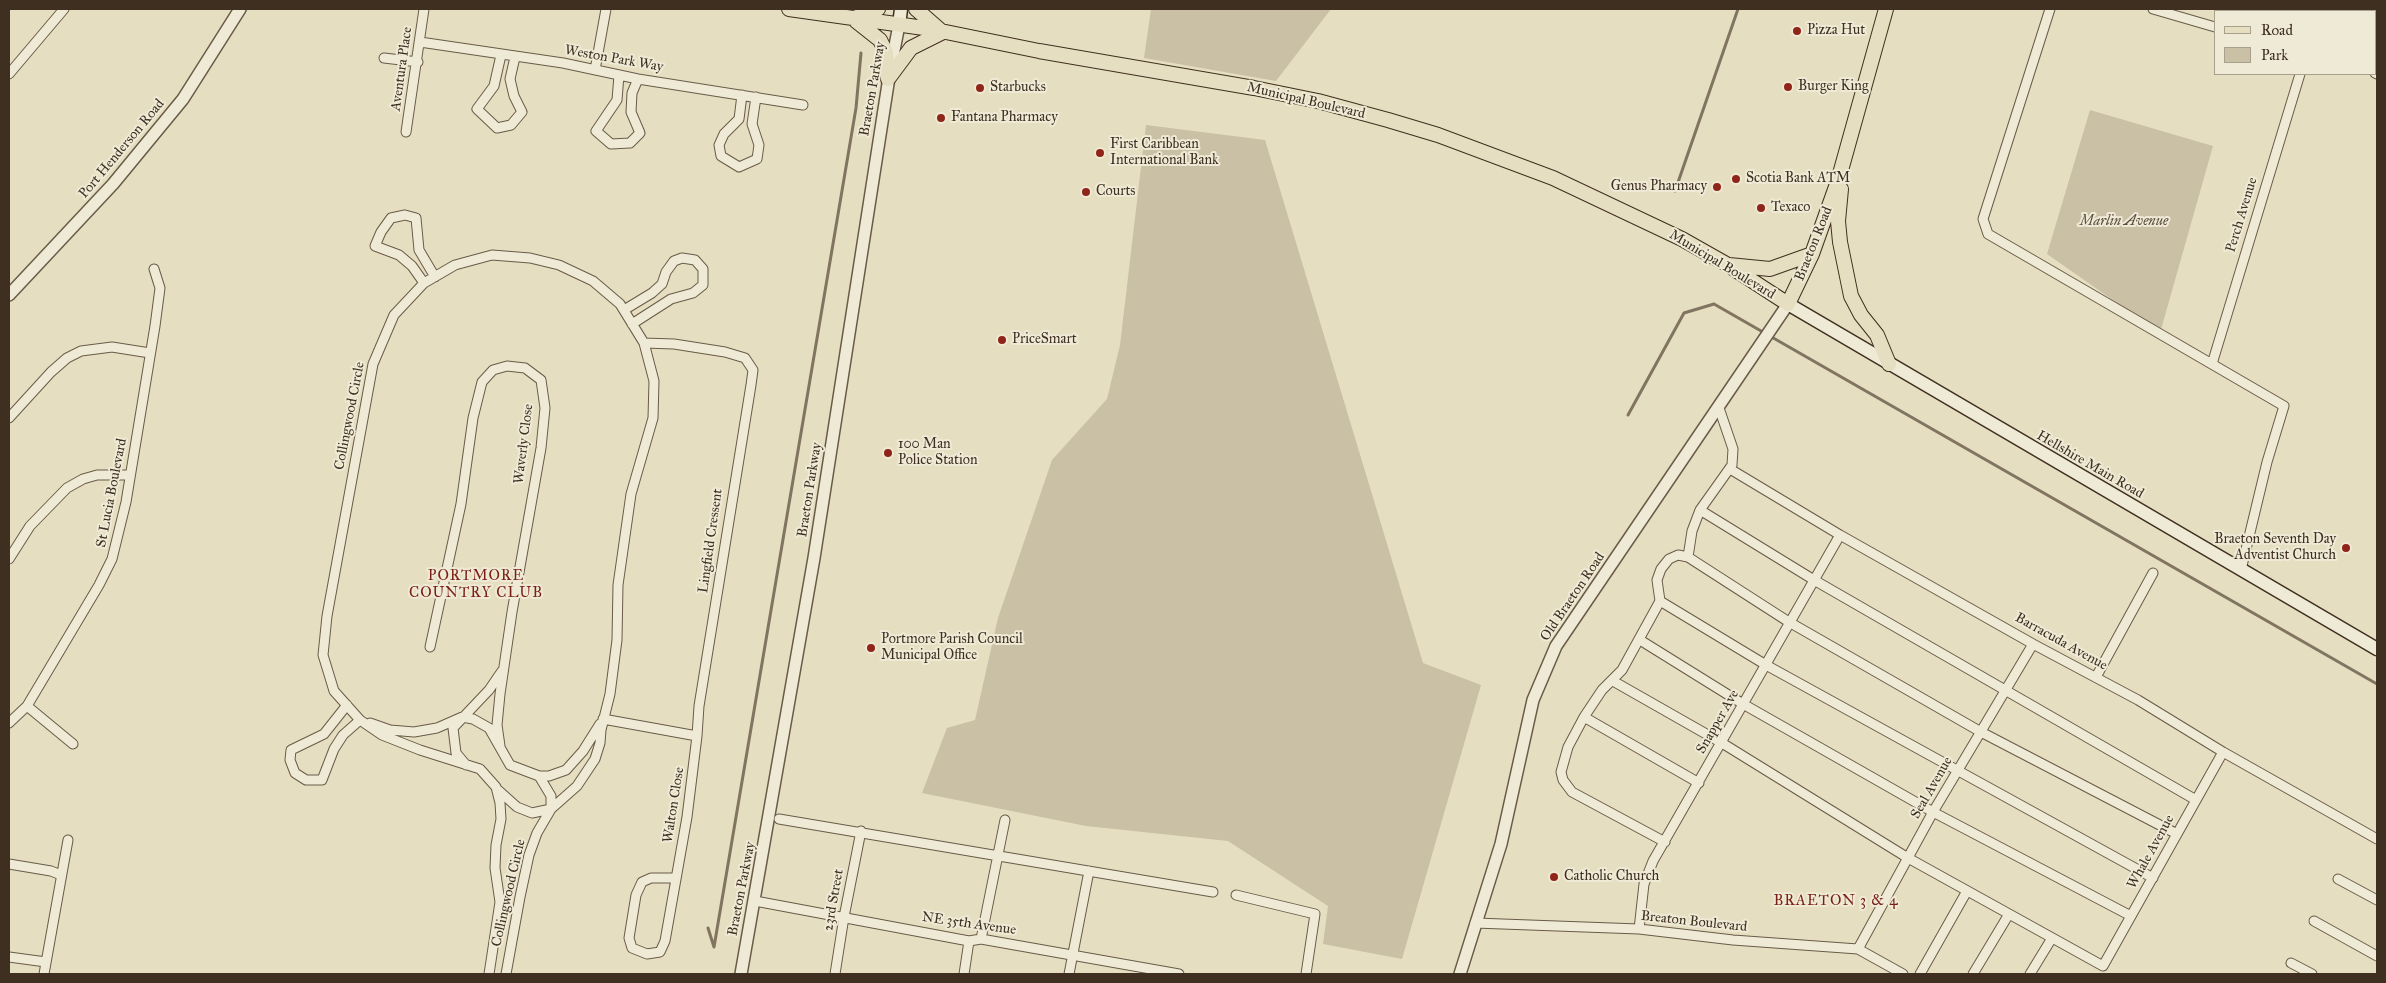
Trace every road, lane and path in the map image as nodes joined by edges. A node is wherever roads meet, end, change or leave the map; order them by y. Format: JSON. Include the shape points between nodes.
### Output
{"nodes":[{"id":1,"x":64,"y":9,"type":"edge"},
{"id":2,"x":240,"y":9,"type":"edge"},
{"id":3,"x":424,"y":9,"type":"edge"},
{"id":4,"x":606,"y":9,"type":"edge"},
{"id":5,"x":789,"y":9,"type":"edge"},
{"id":6,"x":878,"y":9,"type":"edge"},
{"id":7,"x":901,"y":9,"type":"edge"},
{"id":8,"x":916,"y":9,"type":"edge"},
{"id":9,"x":1886,"y":9,"type":"edge"},
{"id":10,"x":2050,"y":9,"type":"edge"},
{"id":11,"x":2153,"y":9,"type":"edge"},
{"id":12,"x":853,"y":19,"type":"junction"},
{"id":13,"x":899,"y":25,"type":"junction"},
{"id":14,"x":2214,"y":27,"type":"edge"},
{"id":15,"x":943,"y":32,"type":"junction"},
{"id":16,"x":420,"y":42,"type":"junction"},
{"id":17,"x":501,"y":55,"type":"junction"},
{"id":18,"x":515,"y":57,"type":"junction"},
{"id":19,"x":384,"y":58,"type":"dead end"},
{"id":20,"x":418,"y":62,"type":"junction"},
{"id":21,"x":595,"y":70,"type":"junction"},
{"id":22,"x":9,"y":74,"type":"edge"},
{"id":23,"x":620,"y":75,"type":"junction"},
{"id":24,"x":2300,"y":75,"type":"edge"},
{"id":25,"x":638,"y":79,"type":"junction"},
{"id":26,"x":888,"y":79,"type":"junction"},
{"id":27,"x":742,"y":95,"type":"junction"},
{"id":28,"x":756,"y":97,"type":"junction"},
{"id":29,"x":803,"y":105,"type":"dead end"},
{"id":30,"x":406,"y":132,"type":"dead end"},
{"id":31,"x":1843,"y":166,"type":"junction"},
{"id":32,"x":1812,"y":254,"type":"junction"},
{"id":33,"x":1728,"y":265,"type":"junction"},
{"id":34,"x":154,"y":269,"type":"dead end"},
{"id":35,"x":435,"y":277,"type":"junction"},
{"id":36,"x":424,"y":283,"type":"junction"},
{"id":37,"x":9,"y":295,"type":"edge"},
{"id":38,"x":1788,"y":304,"type":"junction"},
{"id":39,"x":624,"y":310,"type":"junction"},
{"id":40,"x":632,"y":324,"type":"junction"},
{"id":41,"x":644,"y":343,"type":"junction"},
{"id":42,"x":150,"y":353,"type":"junction"},
{"id":43,"x":1889,"y":364,"type":"junction"},
{"id":44,"x":2212,"y":364,"type":"junction"},
{"id":45,"x":1718,"y":408,"type":"junction"},
{"id":46,"x":9,"y":418,"type":"edge"},
{"id":47,"x":1730,"y":469,"type":"junction"},
{"id":48,"x":130,"y":475,"type":"junction"},
{"id":49,"x":1700,"y":510,"type":"junction"},
{"id":50,"x":1840,"y":535,"type":"junction"},
{"id":51,"x":1688,"y":557,"type":"junction"},
{"id":52,"x":9,"y":559,"type":"edge"},
{"id":53,"x":2241,"y":570,"type":"junction"},
{"id":54,"x":2153,"y":573,"type":"dead end"},
{"id":55,"x":1814,"y":580,"type":"junction"},
{"id":56,"x":1660,"y":601,"type":"junction"},
{"id":57,"x":1789,"y":622,"type":"junction"},
{"id":58,"x":1640,"y":640,"type":"junction"},
{"id":59,"x":2033,"y":644,"type":"junction"},
{"id":60,"x":430,"y":648,"type":"dead end"},
{"id":61,"x":2377,"y":649,"type":"edge"},
{"id":62,"x":1766,"y":665,"type":"junction"},
{"id":63,"x":504,"y":669,"type":"junction"},
{"id":64,"x":2096,"y":677,"type":"junction"},
{"id":65,"x":1613,"y":681,"type":"junction"},
{"id":66,"x":2005,"y":689,"type":"junction"},
{"id":67,"x":1743,"y":704,"type":"junction"},
{"id":68,"x":347,"y":705,"type":"junction"},
{"id":69,"x":27,"y":706,"type":"junction"},
{"id":70,"x":462,"y":717,"type":"junction"},
{"id":71,"x":1584,"y":717,"type":"junction"},
{"id":72,"x":603,"y":719,"type":"junction"},
{"id":73,"x":360,"y":720,"type":"junction"},
{"id":74,"x":9,"y":723,"type":"edge"},
{"id":75,"x":1981,"y":732,"type":"junction"},
{"id":76,"x":697,"y":736,"type":"junction"},
{"id":77,"x":1722,"y":742,"type":"junction"},
{"id":78,"x":73,"y":744,"type":"dead end"},
{"id":79,"x":500,"y":746,"type":"junction"},
{"id":80,"x":2224,"y":752,"type":"junction"},
{"id":81,"x":466,"y":765,"type":"junction"},
{"id":82,"x":1958,"y":772,"type":"junction"},
{"id":83,"x":539,"y":776,"type":"junction"},
{"id":84,"x":1699,"y":782,"type":"junction"},
{"id":85,"x":496,"y":787,"type":"junction"},
{"id":86,"x":2196,"y":800,"type":"junction"},
{"id":87,"x":551,"y":809,"type":"junction"},
{"id":88,"x":1933,"y":812,"type":"junction"},
{"id":89,"x":779,"y":819,"type":"dead end"},
{"id":90,"x":1006,"y":820,"type":"dead end"},
{"id":91,"x":861,"y":831,"type":"junction"},
{"id":92,"x":2177,"y":834,"type":"junction"},
{"id":93,"x":2377,"y":839,"type":"edge"},
{"id":94,"x":68,"y":840,"type":"dead end"},
{"id":95,"x":1665,"y":842,"type":"junction"},
{"id":96,"x":998,"y":854,"type":"junction"},
{"id":97,"x":1908,"y":858,"type":"junction"},
{"id":98,"x":9,"y":864,"type":"edge"},
{"id":99,"x":1089,"y":871,"type":"junction"},
{"id":100,"x":61,"y":875,"type":"junction"},
{"id":101,"x":675,"y":878,"type":"junction"},
{"id":102,"x":2153,"y":878,"type":"junction"},
{"id":103,"x":2338,"y":880,"type":"dead end"},
{"id":104,"x":1967,"y":891,"type":"junction"},
{"id":105,"x":1213,"y":892,"type":"dead end"},
{"id":106,"x":1236,"y":895,"type":"dead end"},
{"id":107,"x":2377,"y":900,"type":"edge"},
{"id":108,"x":755,"y":901,"type":"junction"},
{"id":109,"x":2009,"y":914,"type":"junction"},
{"id":110,"x":2130,"y":916,"type":"junction"},
{"id":111,"x":844,"y":917,"type":"junction"},
{"id":112,"x":2314,"y":921,"type":"dead end"},
{"id":113,"x":1475,"y":923,"type":"junction"},
{"id":114,"x":1639,"y":929,"type":"junction"},
{"id":115,"x":2052,"y":938,"type":"junction"},
{"id":116,"x":981,"y":939,"type":"junction"},
{"id":117,"x":969,"y":941,"type":"junction"},
{"id":118,"x":1858,"y":949,"type":"junction"},
{"id":119,"x":1072,"y":955,"type":"junction"},
{"id":120,"x":2377,"y":956,"type":"edge"},
{"id":121,"x":9,"y":957,"type":"edge"},
{"id":122,"x":46,"y":962,"type":"junction"},
{"id":123,"x":2291,"y":963,"type":"dead end"},
{"id":124,"x":44,"y":974,"type":"edge"},
{"id":125,"x":489,"y":974,"type":"edge"},
{"id":126,"x":506,"y":974,"type":"edge"},
{"id":127,"x":741,"y":974,"type":"edge"},
{"id":128,"x":835,"y":974,"type":"edge"},
{"id":129,"x":964,"y":974,"type":"edge"},
{"id":130,"x":1070,"y":974,"type":"edge"},
{"id":131,"x":1179,"y":974,"type":"edge"},
{"id":132,"x":1306,"y":974,"type":"edge"},
{"id":133,"x":1460,"y":974,"type":"edge"},
{"id":134,"x":1903,"y":974,"type":"edge"},
{"id":135,"x":1920,"y":974,"type":"edge"},
{"id":136,"x":1974,"y":974,"type":"edge"},
{"id":137,"x":2030,"y":974,"type":"edge"},
{"id":138,"x":2312,"y":974,"type":"edge"}],
"edges":[{"from":1,"to":22,"type":"street"},
{"from":2,"to":37,"type":"street","name":"Port Henderson Road","via":[[183,99],[113,184]]},
{"from":3,"to":16,"type":"street","name":"Aventura Place"},
{"from":4,"to":21,"type":"street"},
{"from":5,"to":12,"type":"main road","name":"Municipal Boulevard"},
{"from":6,"to":12,"type":"main road"},
{"from":7,"to":13,"type":"main road","name":"Braeton Parkway"},
{"from":8,"to":15,"type":"main road"},
{"from":9,"to":31,"type":"main road","name":"Braeton Road"},
{"from":10,"to":44,"type":"street","via":[[1983,219],[1988,234]]},
{"from":11,"to":14,"type":"street"},
{"from":12,"to":13,"type":"main road","name":"Municipal Boulevard"},
{"from":12,"to":26,"type":"main road","via":[[880,40],[886,52]]},
{"from":13,"to":15,"type":"main road","name":"Municipal Boulevard"},
{"from":13,"to":26,"type":"street","name":"Braeton Parkway"},
{"from":15,"to":26,"type":"main road","via":[[911,48]]},
{"from":15,"to":33,"type":"main road","name":"Municipal Boulevard","via":[[1300,97],[1388,120],[1553,178],[1682,239]]},
{"from":16,"to":17,"type":"street","name":"Weston Park Way"},
{"from":16,"to":20,"type":"street","name":"Aventura Place"},
{"from":17,"to":18,"type":"street","name":"Weston Park Way"},
{"from":17,"to":18,"type":"street","via":[[494,86],[477,109],[497,128],[511,125],[522,112],[510,79]]},
{"from":18,"to":21,"type":"street","name":"Weston Park Way"},
{"from":19,"to":20,"type":"street"},
{"from":20,"to":30,"type":"street","name":"Aventura Place"},
{"from":21,"to":23,"type":"street","name":"Weston Park Way"},
{"from":23,"to":25,"type":"street","name":"Weston Park Way"},
{"from":23,"to":25,"type":"street","via":[[617,100],[596,130],[611,144],[630,143],[640,133],[631,112],[632,94]]},
{"from":24,"to":44,"type":"street","name":"Perch Avenue"},
{"from":25,"to":27,"type":"street","name":"Weston Park Way"},
{"from":26,"to":108,"type":"street","name":"Braeton Parkway","via":[[814,558]]},
{"from":27,"to":28,"type":"street","name":"Weston Park Way"},
{"from":27,"to":28,"type":"street","via":[[739,119],[724,134],[719,145],[721,156],[739,167],[757,160],[759,145],[752,124]]},
{"from":28,"to":29,"type":"street","name":"Weston Park Way"},
{"from":31,"to":32,"type":"main road","name":"Braeton Road"},
{"from":31,"to":43,"type":"main road","via":[[1838,221],[1846,279],[1851,296],[1877,335]]},
{"from":32,"to":33,"type":"main road","via":[[1770,269]]},
{"from":32,"to":38,"type":"main road","name":"Braeton Road"},
{"from":33,"to":38,"type":"main road","name":"Municipal Boulevard"},
{"from":34,"to":42,"type":"street","name":"St Lucia Boulevard","via":[[160,288]]},
{"from":35,"to":36,"type":"street","name":"Collingwood Circle"},
{"from":35,"to":36,"type":"street","via":[[419,250],[416,218],[405,215],[391,218],[375,246],[399,255]]},
{"from":35,"to":39,"type":"street","name":"Collingwood Circle","via":[[455,265],[492,256],[530,258],[559,265],[593,281]]},
{"from":36,"to":68,"type":"street","name":"Collingwood Circle","via":[[394,315],[373,364],[363,413],[323,655],[334,691]]},
{"from":38,"to":43,"type":"main road","name":"Hellshire Main Road"},
{"from":38,"to":45,"type":"street","name":"Old Braeton Road"},
{"from":39,"to":40,"type":"street","name":"Collingwood Circle"},
{"from":39,"to":40,"type":"street","via":[[662,284],[674,261],[682,258],[695,260],[703,269],[703,285],[693,293],[671,299]]},
{"from":40,"to":41,"type":"street","name":"Collingwood Circle"},
{"from":41,"to":72,"type":"street","name":"Collingwood Circle","via":[[654,381],[653,418],[631,494],[618,585],[617,640],[610,694]]},
{"from":41,"to":76,"type":"street","name":"Lingfield Cressent","via":[[725,352],[745,358],[753,370],[699,706]]},
{"from":42,"to":46,"type":"street","via":[[112,347],[81,351],[51,372]]},
{"from":42,"to":48,"type":"street","name":"St Lucia Boulevard"},
{"from":43,"to":53,"type":"main road","name":"Hellshire Main Road"},
{"from":44,"to":53,"type":"street","via":[[2284,406]]},
{"from":45,"to":47,"type":"street","via":[[1733,449]]},
{"from":45,"to":113,"type":"street","name":"Old Braeton Road","via":[[1556,646],[1533,700],[1501,844]]},
{"from":47,"to":49,"type":"street"},
{"from":47,"to":50,"type":"street","name":"Barracuda Avenue"},
{"from":48,"to":52,"type":"street","via":[[97,475],[67,488],[30,526]]},
{"from":48,"to":69,"type":"street","name":"St Lucia Boulevard","via":[[121,532],[112,559]]},
{"from":49,"to":51,"type":"street","via":[[1692,531]]},
{"from":49,"to":55,"type":"street"},
{"from":50,"to":55,"type":"street","name":"Snapper Ave"},
{"from":50,"to":59,"type":"street","name":"Barracuda Avenue"},
{"from":51,"to":56,"type":"street","via":[[1678,555],[1669,559],[1661,569],[1657,580]]},
{"from":51,"to":57,"type":"street"},
{"from":53,"to":61,"type":"main road","name":"Hellshire Main Road"},
{"from":54,"to":64,"type":"street"},
{"from":55,"to":57,"type":"street","name":"Snapper Ave"},
{"from":55,"to":66,"type":"street"},
{"from":56,"to":58,"type":"street"},
{"from":56,"to":62,"type":"street"},
{"from":57,"to":62,"type":"street","name":"Snapper Ave"},
{"from":57,"to":75,"type":"street"},
{"from":58,"to":65,"type":"street"},
{"from":58,"to":67,"type":"street"},
{"from":59,"to":64,"type":"street","name":"Barracuda Avenue"},
{"from":59,"to":66,"type":"street","name":"Seal Avenue"},
{"from":60,"to":63,"type":"street","name":"Waverly Close","via":[[461,504],[473,418],[482,382],[493,370],[507,366],[525,368],[541,380],[545,408]]},
{"from":62,"to":67,"type":"street","name":"Snapper Ave"},
{"from":62,"to":82,"type":"street"},
{"from":63,"to":70,"type":"street","name":"Waverly Close","via":[[484,696]]},
{"from":63,"to":79,"type":"street","name":"Waverly Close","via":[[498,725]]},
{"from":64,"to":80,"type":"street","name":"Barracuda Avenue"},
{"from":65,"to":71,"type":"street","via":[[1602,690]]},
{"from":65,"to":77,"type":"street"},
{"from":66,"to":75,"type":"street","name":"Seal Avenue"},
{"from":66,"to":86,"type":"street"},
{"from":67,"to":77,"type":"street","name":"Snapper Ave"},
{"from":67,"to":88,"type":"street"},
{"from":68,"to":73,"type":"street","name":"Collingwood Circle"},
{"from":68,"to":73,"type":"street","via":[[324,734],[291,750],[290,760],[295,773],[306,780],[322,780],[334,749],[343,735]]},
{"from":69,"to":74,"type":"street","name":"St Lucia Boulevard"},
{"from":69,"to":78,"type":"street"},
{"from":70,"to":73,"type":"street","via":[[437,728],[414,732],[390,730]]},
{"from":70,"to":79,"type":"street","via":[[488,728]]},
{"from":70,"to":81,"type":"street","via":[[454,728],[454,742],[456,753]]},
{"from":71,"to":84,"type":"street"},
{"from":71,"to":95,"type":"street","via":[[1563,762],[1561,772],[1567,786],[1581,798]]},
{"from":72,"to":76,"type":"street"},
{"from":72,"to":83,"type":"street","name":"Collingwood Circle","via":[[566,770]]},
{"from":72,"to":87,"type":"street","name":"Collingwood Circle","via":[[595,759],[577,786]]},
{"from":73,"to":81,"type":"street","name":"Collingwood Circle","via":[[382,735]]},
{"from":75,"to":82,"type":"street","name":"Seal Avenue"},
{"from":75,"to":92,"type":"street"},
{"from":76,"to":101,"type":"street","name":"Walton Close","via":[[687,817]]},
{"from":77,"to":84,"type":"street","name":"Snapper Ave"},
{"from":77,"to":97,"type":"street"},
{"from":79,"to":83,"type":"street","via":[[510,765]]},
{"from":80,"to":86,"type":"street","name":"Whale Avenue"},
{"from":80,"to":93,"type":"street","name":"Barracuda Avenue"},
{"from":81,"to":85,"type":"street","name":"Collingwood Circle","via":[[480,769]]},
{"from":82,"to":88,"type":"street","name":"Seal Avenue"},
{"from":82,"to":102,"type":"street"},
{"from":83,"to":87,"type":"street","via":[[551,796]]},
{"from":84,"to":95,"type":"street","name":"Snapper Ave"},
{"from":85,"to":87,"type":"street","via":[[517,806],[532,814]]},
{"from":85,"to":125,"type":"street","name":"Collingwood Circle","via":[[501,819],[495,868],[500,902]]},
{"from":86,"to":92,"type":"street","name":"Whale Avenue"},
{"from":87,"to":126,"type":"street","name":"Collingwood Circle","via":[[529,855]]},
{"from":88,"to":97,"type":"street","name":"Seal Avenue"},
{"from":88,"to":110,"type":"street"},
{"from":89,"to":91,"type":"street"},
{"from":90,"to":96,"type":"street"},
{"from":91,"to":96,"type":"street"},
{"from":91,"to":111,"type":"street","name":"23rd Street"},
{"from":92,"to":102,"type":"street","name":"Whale Avenue"},
{"from":94,"to":100,"type":"street"},
{"from":95,"to":114,"type":"street","name":"Snapper Ave","via":[[1644,884]]},
{"from":96,"to":99,"type":"street"},
{"from":96,"to":116,"type":"street"},
{"from":97,"to":104,"type":"street"},
{"from":97,"to":118,"type":"street","name":"Seal Avenue"},
{"from":98,"to":100,"type":"street"},
{"from":99,"to":105,"type":"street"},
{"from":99,"to":119,"type":"street"},
{"from":100,"to":122,"type":"street"},
{"from":101,"to":101,"type":"street","name":"Walton Close","via":[[666,941],[660,952],[647,954],[632,948],[629,938],[636,895],[642,882],[651,878]]},
{"from":102,"to":110,"type":"street","name":"Whale Avenue"},
{"from":103,"to":107,"type":"street"},
{"from":104,"to":109,"type":"street"},
{"from":104,"to":135,"type":"street"},
{"from":106,"to":132,"type":"street","via":[[1315,914]]},
{"from":108,"to":111,"type":"street","name":"NE 35th Avenue"},
{"from":108,"to":127,"type":"street","name":"Braeton Parkway"},
{"from":109,"to":115,"type":"street"},
{"from":109,"to":136,"type":"street"},
{"from":110,"to":115,"type":"street","name":"Whale Avenue","via":[[2103,966]]},
{"from":111,"to":117,"type":"street","name":"NE 35th Avenue"},
{"from":111,"to":128,"type":"street","name":"23rd Street"},
{"from":112,"to":120,"type":"street"},
{"from":113,"to":114,"type":"street","name":"Breaton Boulevard"},
{"from":113,"to":133,"type":"street","name":"Old Braeton Road"},
{"from":114,"to":118,"type":"street","name":"Breaton Boulevard"},
{"from":115,"to":137,"type":"street"},
{"from":116,"to":117,"type":"street","name":"NE 35th Avenue"},
{"from":116,"to":119,"type":"street","name":"NE 35th Avenue"},
{"from":117,"to":129,"type":"street"},
{"from":118,"to":134,"type":"street","name":"Breaton Boulevard"},
{"from":119,"to":130,"type":"street"},
{"from":119,"to":131,"type":"street","name":"NE 35th Avenue"},
{"from":121,"to":122,"type":"street"},
{"from":122,"to":124,"type":"street"},
{"from":123,"to":138,"type":"street"}]}
